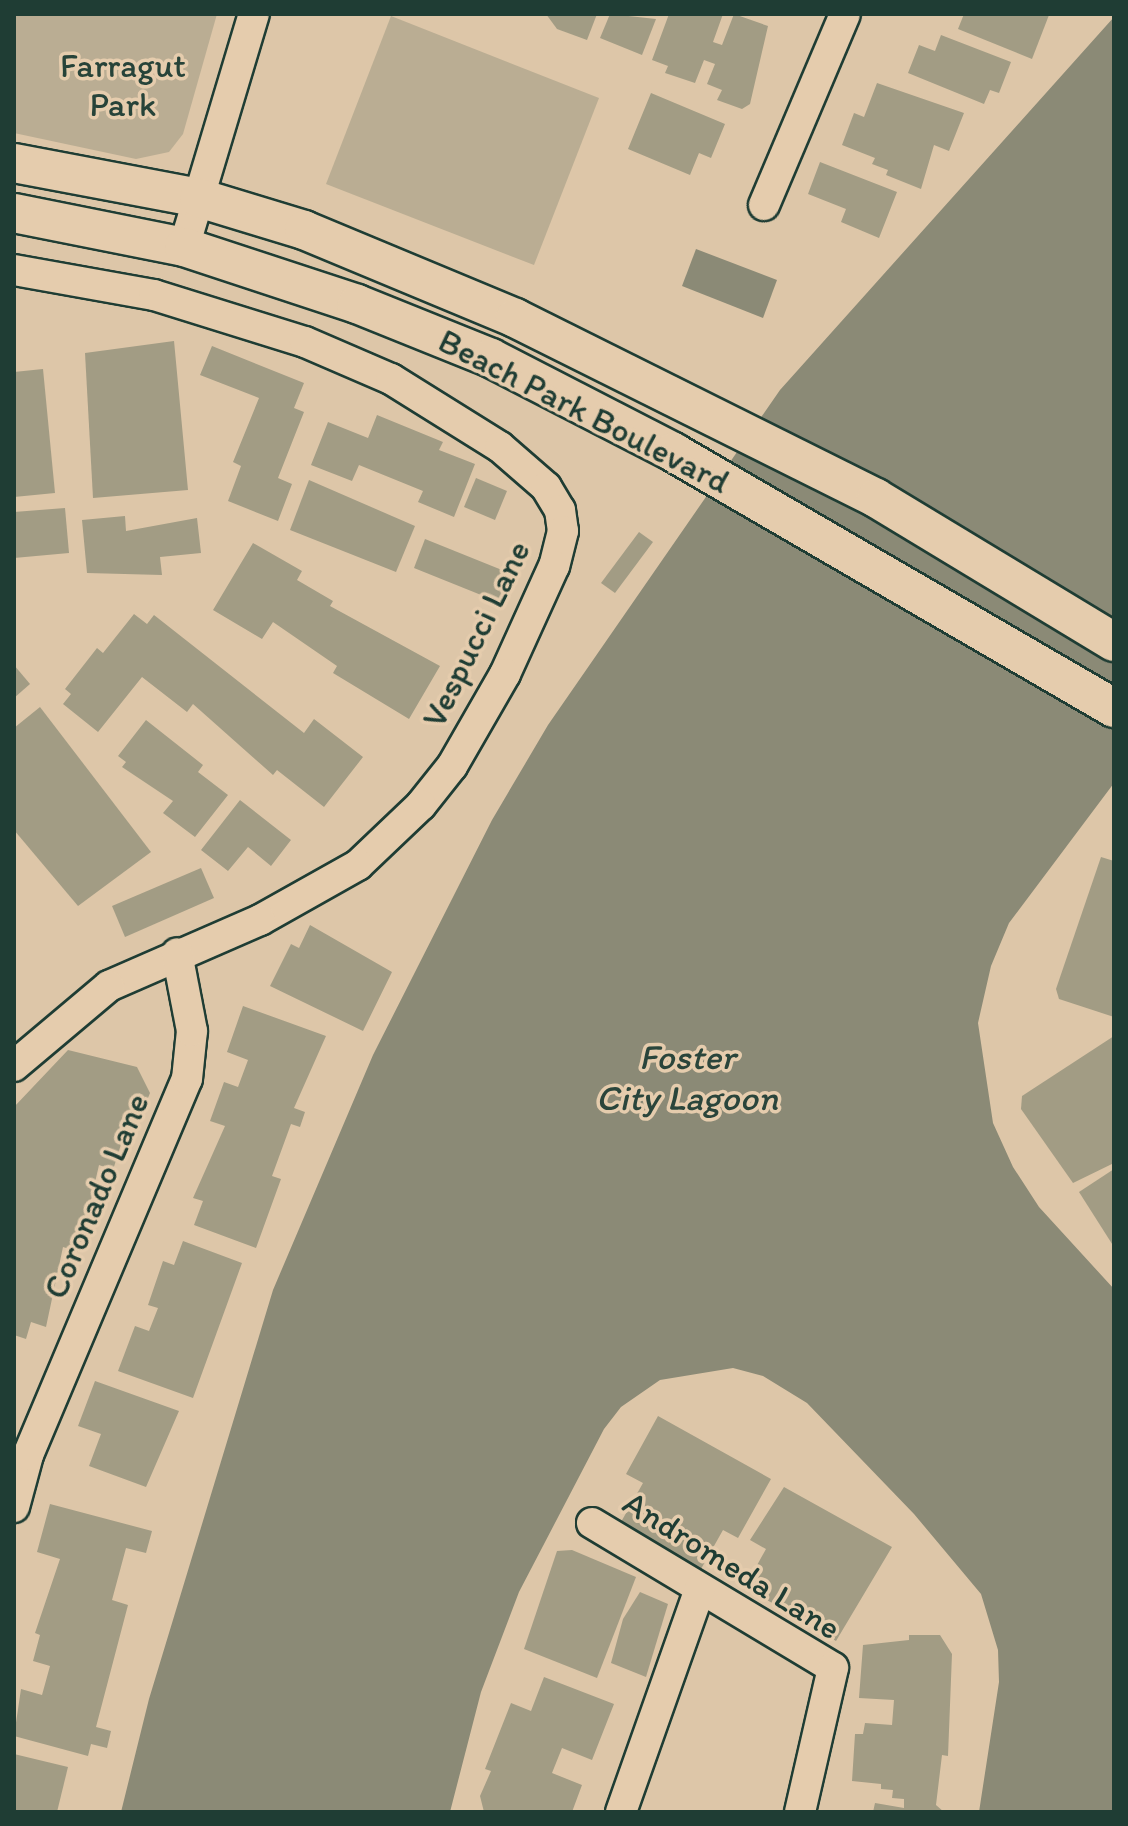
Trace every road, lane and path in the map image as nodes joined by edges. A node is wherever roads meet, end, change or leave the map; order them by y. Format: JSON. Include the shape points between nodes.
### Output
{"nodes":[{"id":1,"x":254,"y":14,"type":"edge"},
{"id":2,"x":845,"y":14,"type":"edge"},
{"id":3,"x":14,"y":163,"type":"edge"},
{"id":4,"x":199,"y":198,"type":"junction"},
{"id":5,"x":764,"y":205,"type":"dead end"},
{"id":6,"x":14,"y":213,"type":"edge"},
{"id":7,"x":184,"y":247,"type":"junction"},
{"id":8,"x":14,"y":270,"type":"edge"},
{"id":9,"x":1114,"y":642,"type":"edge"},
{"id":10,"x":1114,"y":708,"type":"edge"},
{"id":11,"x":177,"y":953,"type":"junction"},
{"id":12,"x":14,"y":1066,"type":"edge"},
{"id":13,"x":14,"y":1507,"type":"edge"},
{"id":14,"x":592,"y":1523,"type":"dead end"},
{"id":15,"x":700,"y":1589,"type":"junction"},
{"id":16,"x":621,"y":1812,"type":"edge"},
{"id":17,"x":800,"y":1812,"type":"edge"}],
"edges":[{"from":1,"to":4,"type":"street"},
{"from":2,"to":5,"type":"street"},
{"from":3,"to":4,"type":"main road","name":"Beach Park Boulevard"},
{"from":4,"to":7,"type":"street"},
{"from":4,"to":9,"type":"main road","name":"Beach Park Boulevard","via":[[304,230],[515,318],[876,498]]},
{"from":6,"to":7,"type":"main road","name":"Beach Park Boulevard"},
{"from":7,"to":10,"type":"main road","name":"Beach Park Boulevard","via":[[357,304],[491,358],[673,452]]},
{"from":8,"to":11,"type":"street","name":"Vespucci Lane","via":[[154,295],[305,342],[391,379],[500,447],[546,487],[560,510],[562,543],[522,639],[476,728],[421,805],[358,865],[260,920]]},
{"from":11,"to":12,"type":"street","name":"Vespucci Lane","via":[[109,986]]},
{"from":11,"to":13,"type":"street","name":"Coronado Lane","via":[[192,1031],[187,1079],[28,1455]]},
{"from":14,"to":15,"type":"street","name":"Andromeda Lane"},
{"from":15,"to":16,"type":"street"},
{"from":15,"to":17,"type":"street","name":"Andromeda Lane","via":[[833,1668]]}]}
